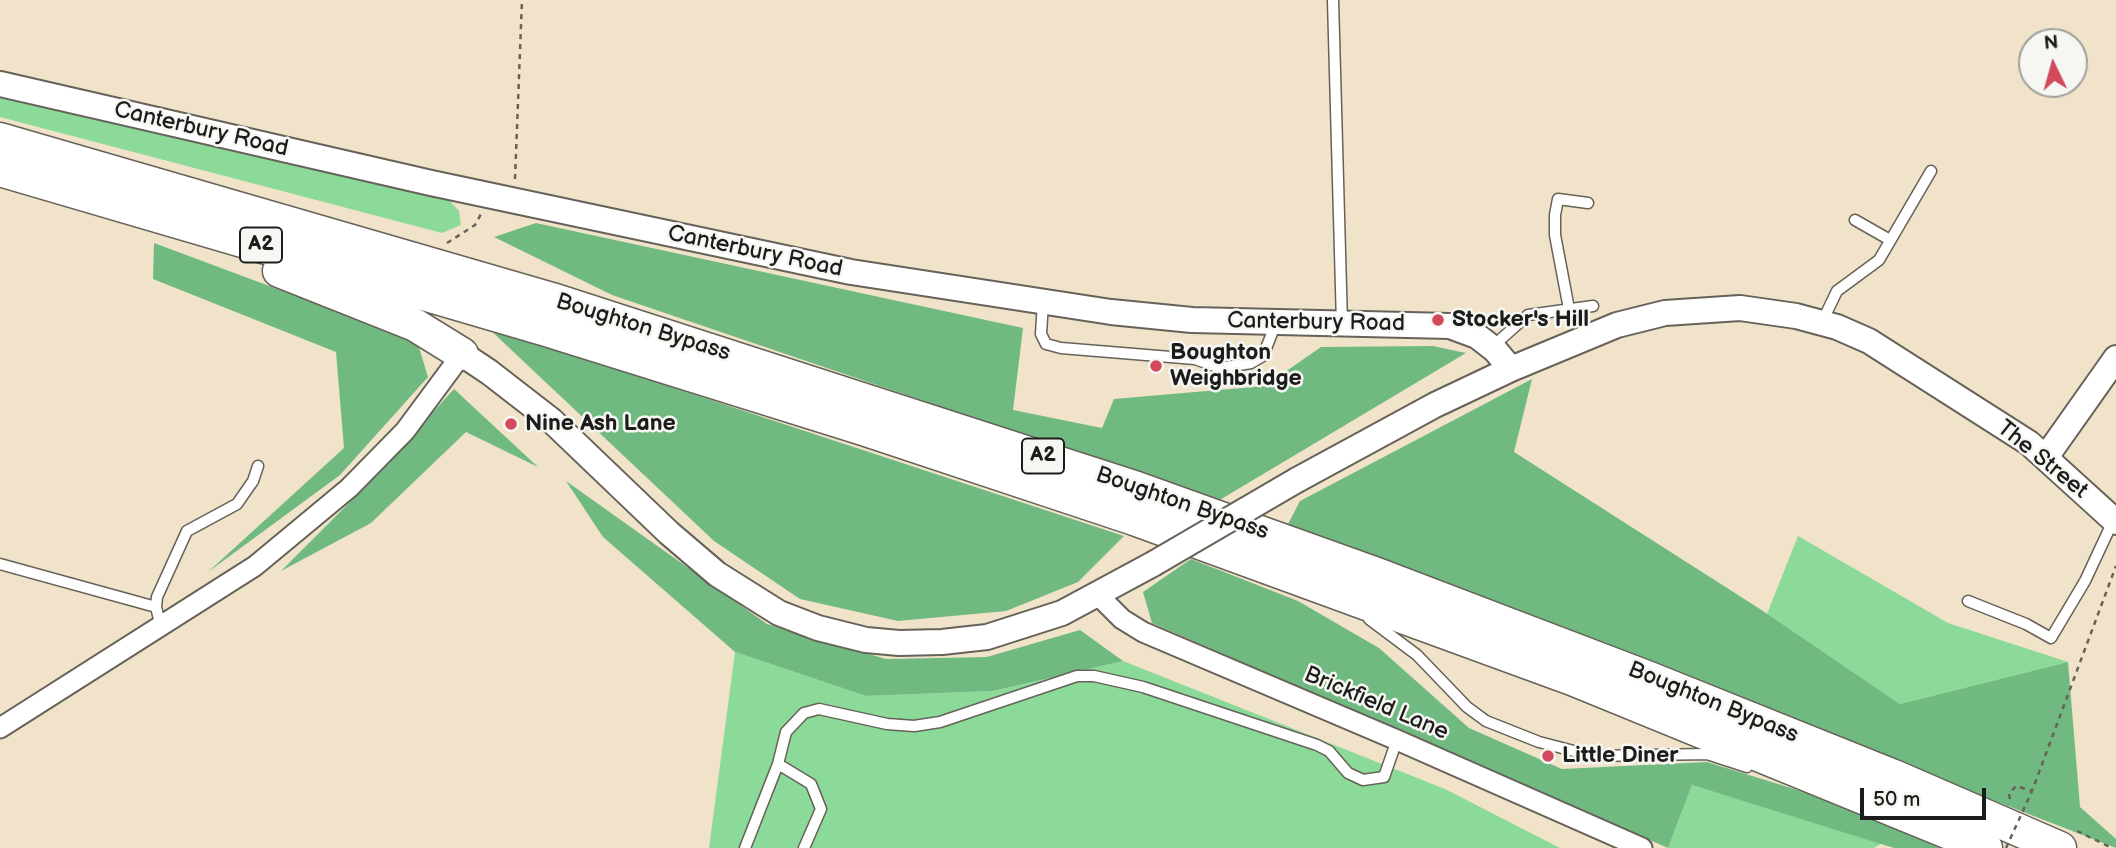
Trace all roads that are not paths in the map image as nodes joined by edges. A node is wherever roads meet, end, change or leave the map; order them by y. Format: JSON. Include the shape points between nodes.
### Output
{"nodes":[{"id":1,"x":1333,"y":0,"type":"edge"},
{"id":2,"x":0,"y":84,"type":"edge"},
{"id":3,"x":0,"y":139,"type":"edge"},
{"id":4,"x":0,"y":170,"type":"edge"},
{"id":5,"x":1931,"y":171,"type":"dead end"},
{"id":6,"x":68,"y":189,"type":"junction"},
{"id":7,"x":1588,"y":203,"type":"dead end"},
{"id":8,"x":1855,"y":220,"type":"dead end"},
{"id":9,"x":1891,"y":240,"type":"junction"},
{"id":10,"x":1044,"y":302,"type":"junction"},
{"id":11,"x":1592,"y":306,"type":"dead end"},
{"id":12,"x":1569,"y":309,"type":"junction"},
{"id":13,"x":1822,"y":322,"type":"junction"},
{"id":14,"x":1276,"y":323,"type":"junction"},
{"id":15,"x":1342,"y":324,"type":"junction"},
{"id":16,"x":1492,"y":347,"type":"junction"},
{"id":17,"x":462,"y":354,"type":"junction"},
{"id":18,"x":2116,"y":358,"type":"edge"},
{"id":19,"x":1511,"y":369,"type":"junction"},
{"id":20,"x":2046,"y":457,"type":"junction"},
{"id":21,"x":258,"y":466,"type":"dead end"},
{"id":22,"x":2115,"y":521,"type":"edge"},
{"id":23,"x":1256,"y":562,"type":"junction"},
{"id":24,"x":0,"y":564,"type":"edge"},
{"id":25,"x":1098,"y":596,"type":"junction"},
{"id":26,"x":1968,"y":601,"type":"dead end"},
{"id":27,"x":156,"y":607,"type":"junction"},
{"id":28,"x":161,"y":628,"type":"junction"},
{"id":29,"x":0,"y":728,"type":"edge"},
{"id":30,"x":1398,"y":740,"type":"junction"},
{"id":31,"x":778,"y":764,"type":"junction"},
{"id":32,"x":1755,"y":769,"type":"dead end"},
{"id":33,"x":1791,"y":782,"type":"dead end"},
{"id":34,"x":1870,"y":799,"type":"junction"},
{"id":35,"x":745,"y":848,"type":"edge"},
{"id":36,"x":804,"y":848,"type":"edge"},
{"id":37,"x":1642,"y":848,"type":"edge"},
{"id":38,"x":1986,"y":848,"type":"edge"},
{"id":39,"x":2060,"y":848,"type":"edge"}],
"edges":[{"from":1,"to":15,"type":"lane"},
{"from":2,"to":10,"type":"street","name":"Canterbury Road","via":[[852,272]]},
{"from":3,"to":39,"type":"highway","name":"Boughton Bypass","number":"A2","via":[[552,299],[1137,488],[1623,667]]},
{"from":4,"to":6,"type":"highway","name":"Boughton Bypass","number":"A2"},
{"from":5,"to":9,"type":"lane"},
{"from":6,"to":17,"type":"highway","via":[[344,295],[415,326]]},
{"from":6,"to":23,"type":"highway","name":"Boughton Bypass","number":"A2","via":[[613,351],[1005,475]]},
{"from":7,"to":12,"type":"lane","via":[[1558,200],[1555,215]]},
{"from":8,"to":9,"type":"lane"},
{"from":9,"to":13,"type":"lane","via":[[1879,260],[1837,291]]},
{"from":10,"to":14,"type":"street","name":"Canterbury Road","via":[[1192,320]]},
{"from":10,"to":14,"type":"lane","via":[[1041,334],[1046,344],[1195,359],[1220,368],[1251,363],[1263,356]]},
{"from":11,"to":12,"type":"lane"},
{"from":12,"to":16,"type":"lane","via":[[1524,317]]},
{"from":13,"to":19,"type":"street","via":[[1740,308],[1665,313],[1617,326]]},
{"from":13,"to":20,"type":"street","name":"The Street","via":[[1869,341]]},
{"from":14,"to":15,"type":"street","name":"Canterbury Road"},
{"from":15,"to":16,"type":"street","name":"Canterbury Road","via":[[1450,326],[1468,331]]},
{"from":16,"to":19,"type":"street","name":"Canterbury Road"},
{"from":17,"to":25,"type":"street","via":[[551,421],[716,574],[779,613],[818,628],[866,640],[962,641],[1041,622]]},
{"from":17,"to":28,"type":"street","via":[[405,431],[349,488],[255,566]]},
{"from":18,"to":20,"type":"street"},
{"from":19,"to":25,"type":"street","bridge":true,"via":[[1297,480]]},
{"from":20,"to":22,"type":"street","name":"The Street"},
{"from":21,"to":27,"type":"lane","via":[[237,504],[187,531]]},
{"from":22,"to":26,"type":"lane","via":[[2051,638]]},
{"from":23,"to":32,"type":"lane","via":[[1386,630],[1486,721],[1575,753],[1629,757],[1696,753]]},
{"from":23,"to":34,"type":"highway","name":"Boughton Bypass","number":"A2","via":[[1561,675]]},
{"from":24,"to":27,"type":"lane"},
{"from":25,"to":30,"type":"street","name":"Brickfield Lane","via":[[1143,632]]},
{"from":27,"to":28,"type":"lane"},
{"from":28,"to":29,"type":"street"},
{"from":30,"to":31,"type":"lane","via":[[1384,777],[1363,780],[1348,773],[1329,751],[1317,745],[1119,680],[1084,676],[914,726],[819,709],[804,713],[786,732]]},
{"from":30,"to":37,"type":"street","name":"Brickfield Lane"},
{"from":31,"to":35,"type":"lane"},
{"from":31,"to":36,"type":"lane","via":[[811,785],[821,809]]},
{"from":33,"to":34,"type":"lane"},
{"from":34,"to":38,"type":"highway","name":"Boughton Bypass","number":"A2"}]}
